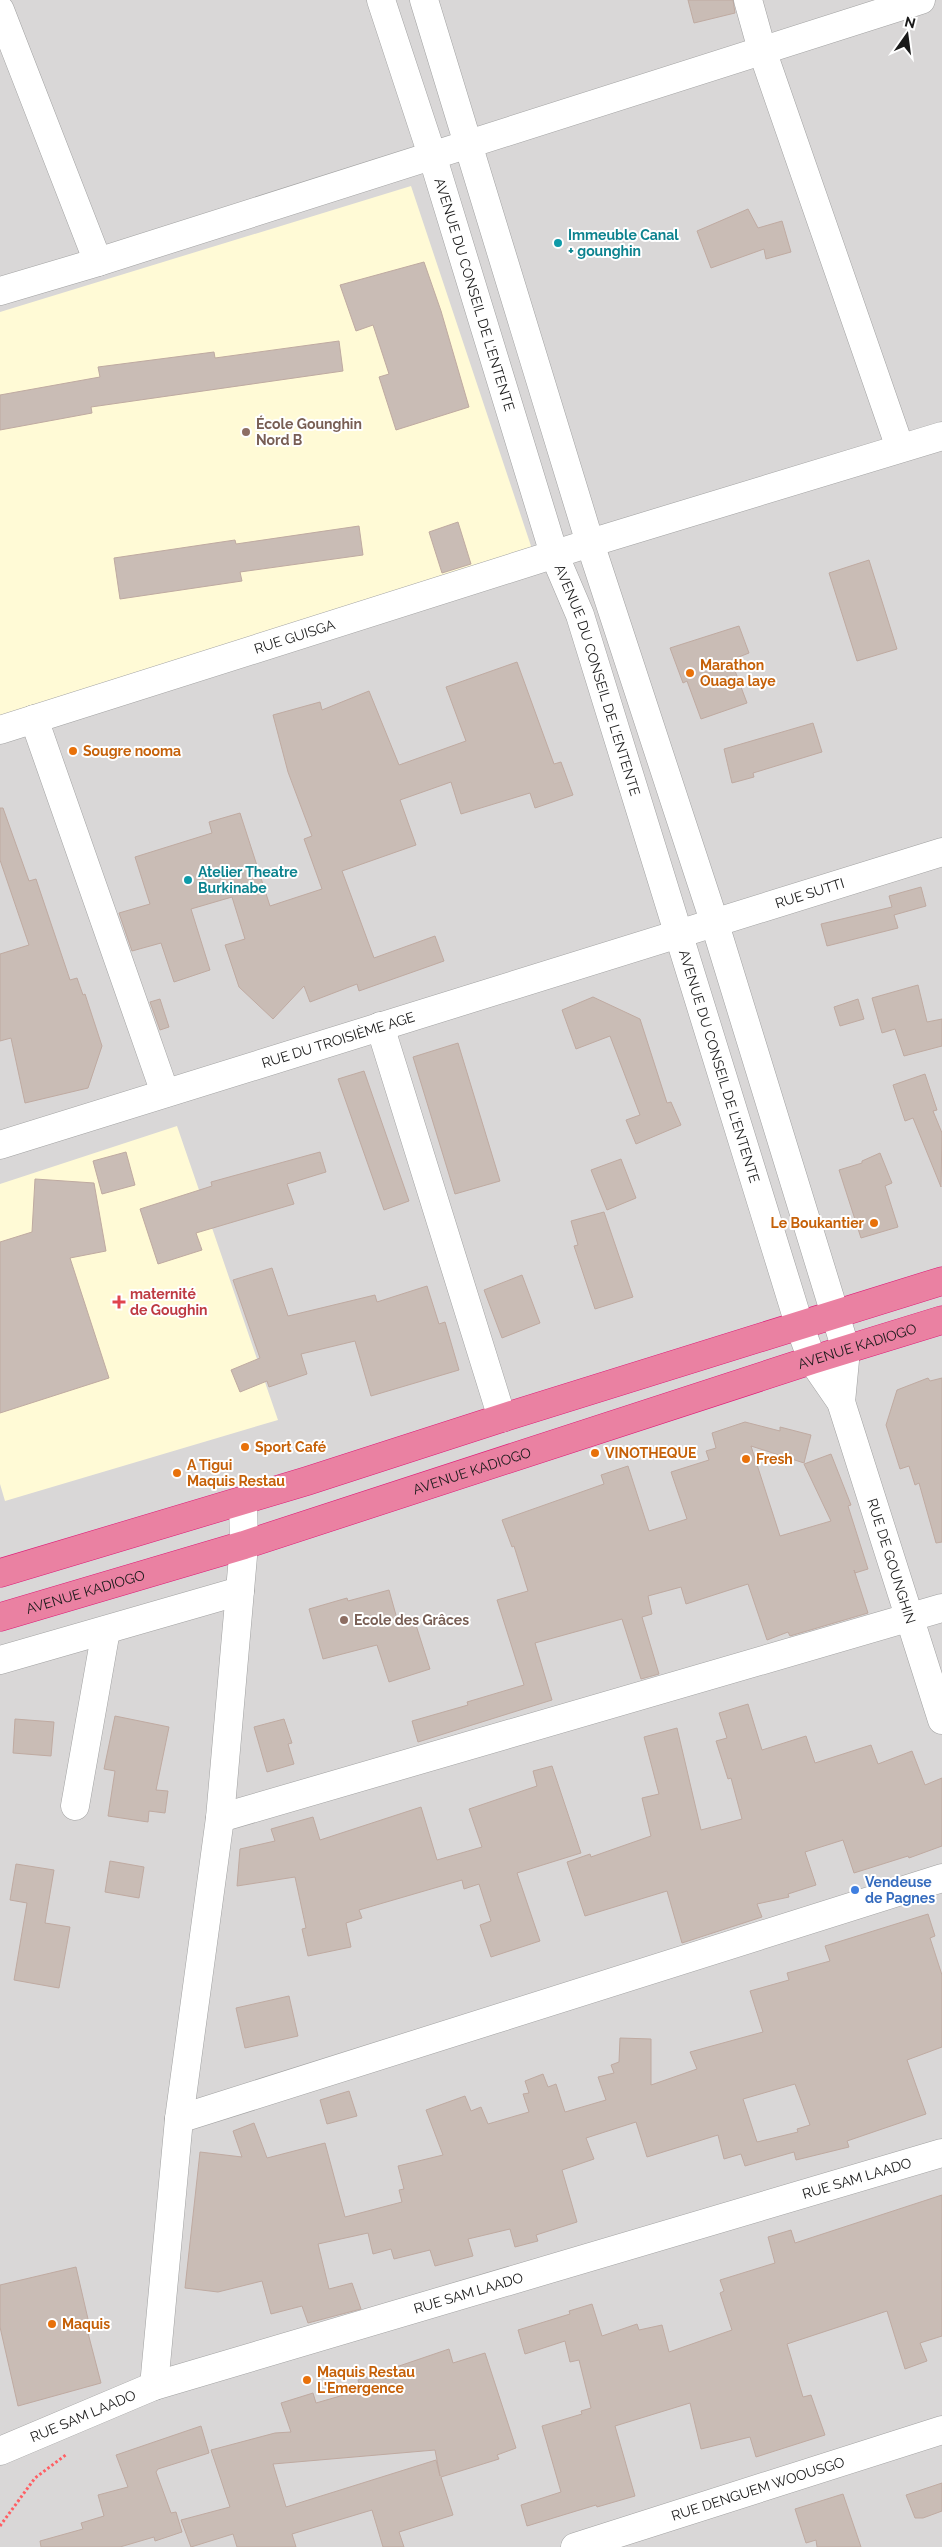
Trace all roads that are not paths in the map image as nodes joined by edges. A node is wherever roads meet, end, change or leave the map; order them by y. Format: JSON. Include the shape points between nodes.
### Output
{"nodes":[{"id":1,"x":381,"y":0,"type":"edge"},
{"id":2,"x":424,"y":0,"type":"edge"},
{"id":3,"x":748,"y":0,"type":"edge"},
{"id":4,"x":921,"y":0,"type":"edge"},
{"id":5,"x":0,"y":10,"type":"edge"},
{"id":6,"x":762,"y":50,"type":"junction"},
{"id":7,"x":467,"y":144,"type":"junction"},
{"id":8,"x":432,"y":156,"type":"junction"},
{"id":9,"x":98,"y":262,"type":"junction"},
{"id":10,"x":0,"y":291,"type":"edge"},
{"id":11,"x":942,"y":436,"type":"edge"},
{"id":12,"x":900,"y":448,"type":"junction"},
{"id":13,"x":590,"y":543,"type":"junction"},
{"id":14,"x":554,"y":554,"type":"junction"},
{"id":15,"x":34,"y":719,"type":"junction"},
{"id":16,"x":0,"y":730,"type":"edge"},
{"id":17,"x":942,"y":852,"type":"edge"},
{"id":18,"x":714,"y":921,"type":"junction"},
{"id":19,"x":676,"y":933,"type":"junction"},
{"id":20,"x":380,"y":1026,"type":"junction"},
{"id":21,"x":165,"y":1093,"type":"junction"},
{"id":22,"x":0,"y":1145,"type":"edge"},
{"id":23,"x":942,"y":1281,"type":"edge"},
{"id":24,"x":835,"y":1313,"type":"junction"},
{"id":25,"x":942,"y":1320,"type":"edge"},
{"id":26,"x":799,"y":1324,"type":"junction"},
{"id":27,"x":846,"y":1350,"type":"junction"},
{"id":28,"x":812,"y":1360,"type":"junction"},
{"id":29,"x":841,"y":1402,"type":"junction"},
{"id":30,"x":502,"y":1418,"type":"junction"},
{"id":31,"x":243,"y":1501,"type":"junction"},
{"id":32,"x":244,"y":1545,"type":"junction"},
{"id":33,"x":0,"y":1573,"type":"edge"},
{"id":34,"x":240,"y":1591,"type":"junction"},
{"id":35,"x":942,"y":1608,"type":"edge"},
{"id":36,"x":0,"y":1617,"type":"edge"},
{"id":37,"x":909,"y":1617,"type":"junction"},
{"id":38,"x":106,"y":1630,"type":"junction"},
{"id":39,"x":0,"y":1660,"type":"edge"},
{"id":40,"x":942,"y":1720,"type":"edge"},
{"id":41,"x":75,"y":1806,"type":"dead end"},
{"id":42,"x":220,"y":1818,"type":"junction"},
{"id":43,"x":942,"y":1878,"type":"edge"},
{"id":44,"x":178,"y":2120,"type":"junction"},
{"id":45,"x":942,"y":2153,"type":"edge"},
{"id":46,"x":154,"y":2386,"type":"junction"},
{"id":47,"x":942,"y":2430,"type":"edge"},
{"id":48,"x":0,"y":2451,"type":"edge"},
{"id":49,"x":575,"y":2547,"type":"edge"}],
"edges":[{"from":1,"to":8,"type":"street","name":"AVENUE DU CONSEIL DE L'ENTENTE"},
{"from":2,"to":7,"type":"street"},
{"from":3,"to":6,"type":"street"},
{"from":4,"to":6,"type":"street"},
{"from":5,"to":9,"type":"street"},
{"from":6,"to":7,"type":"street"},
{"from":6,"to":12,"type":"street"},
{"from":7,"to":8,"type":"street"},
{"from":7,"to":13,"type":"street"},
{"from":8,"to":9,"type":"street"},
{"from":8,"to":14,"type":"street","name":"AVENUE DU CONSEIL DE L'ENTENTE"},
{"from":9,"to":10,"type":"street"},
{"from":11,"to":12,"type":"street","name":"RUE GUISGA"},
{"from":12,"to":13,"type":"street","name":"RUE GUISGA"},
{"from":13,"to":14,"type":"street","name":"RUE GUISGA"},
{"from":13,"to":18,"type":"street"},
{"from":14,"to":15,"type":"street","name":"RUE GUISGA"},
{"from":14,"to":19,"type":"street","name":"AVENUE DU CONSEIL DE L'ENTENTE","via":[[580,615]]},
{"from":15,"to":16,"type":"street","name":"RUE GUISGA"},
{"from":15,"to":21,"type":"street"},
{"from":17,"to":18,"type":"street","name":"RUE SUTTI"},
{"from":18,"to":19,"type":"street","name":"RUE SUTTI"},
{"from":18,"to":24,"type":"street"},
{"from":19,"to":20,"type":"street","name":"RUE DU TROISIÈME AGE"},
{"from":19,"to":26,"type":"street","name":"AVENUE DU CONSEIL DE L'ENTENTE"},
{"from":20,"to":21,"type":"street","name":"RUE DU TROISIÈME AGE"},
{"from":20,"to":30,"type":"street"},
{"from":21,"to":22,"type":"street","name":"RUE DU TROISIÈME AGE"},
{"from":23,"to":24,"type":"highway"},
{"from":24,"to":26,"type":"highway"},
{"from":24,"to":27,"type":"street"},
{"from":25,"to":27,"type":"highway","name":"AVENUE KADIOGO"},
{"from":26,"to":28,"type":"street","name":"AVENUE DU CONSEIL DE L'ENTENTE"},
{"from":26,"to":30,"type":"highway"},
{"from":27,"to":28,"type":"highway","name":"AVENUE KADIOGO"},
{"from":27,"to":29,"type":"street","name":"RUE DE GOUNGHIN"},
{"from":28,"to":29,"type":"street","name":"RUE DE GOUNGHIN"},
{"from":28,"to":32,"type":"highway","name":"AVENUE KADIOGO"},
{"from":29,"to":37,"type":"street","name":"RUE DE GOUNGHIN"},
{"from":30,"to":31,"type":"highway"},
{"from":31,"to":32,"type":"street"},
{"from":31,"to":33,"type":"highway"},
{"from":32,"to":34,"type":"street"},
{"from":32,"to":36,"type":"highway","name":"AVENUE KADIOGO"},
{"from":34,"to":38,"type":"street"},
{"from":34,"to":42,"type":"street"},
{"from":35,"to":37,"type":"street"},
{"from":37,"to":40,"type":"street","name":"RUE DE GOUNGHIN"},
{"from":37,"to":42,"type":"street"},
{"from":38,"to":39,"type":"street"},
{"from":38,"to":41,"type":"street"},
{"from":42,"to":44,"type":"street"},
{"from":43,"to":44,"type":"street"},
{"from":44,"to":46,"type":"street"},
{"from":45,"to":46,"type":"street","name":"RUE SAM LAADO"},
{"from":46,"to":48,"type":"street","name":"RUE SAM LAADO"},
{"from":47,"to":49,"type":"street","name":"RUE DENGUEM WOOUSGO"}]}
